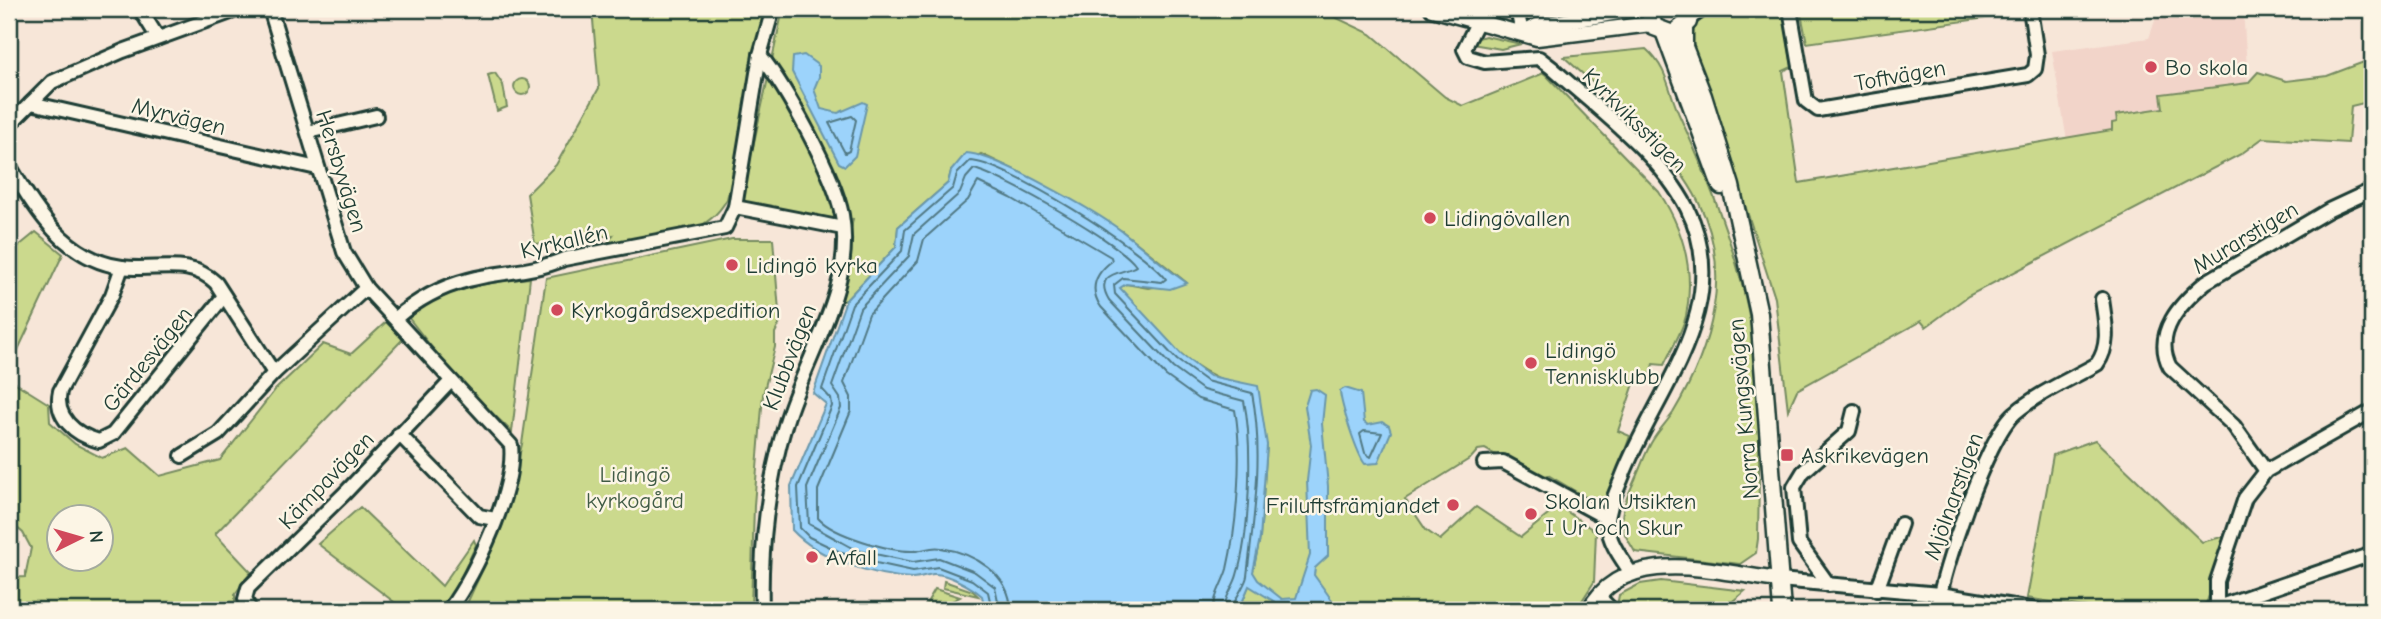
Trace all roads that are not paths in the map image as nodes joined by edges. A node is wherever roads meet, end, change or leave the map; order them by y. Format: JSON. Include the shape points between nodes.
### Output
{"nodes":[{"id":1,"x":141,"y":9,"type":"edge"},
{"id":2,"x":239,"y":9,"type":"edge"},
{"id":3,"x":270,"y":9,"type":"edge"},
{"id":4,"x":773,"y":9,"type":"edge"},
{"id":5,"x":1432,"y":9,"type":"edge"},
{"id":6,"x":1517,"y":9,"type":"edge"},
{"id":7,"x":1634,"y":9,"type":"edge"},
{"id":8,"x":1790,"y":9,"type":"edge"},
{"id":9,"x":2030,"y":9,"type":"edge"},
{"id":10,"x":1650,"y":16,"type":"edge"},
{"id":11,"x":1692,"y":16,"type":"edge"},
{"id":12,"x":1477,"y":23,"type":"junction"},
{"id":13,"x":1522,"y":33,"type":"junction"},
{"id":14,"x":1665,"y":34,"type":"junction"},
{"id":15,"x":158,"y":37,"type":"junction"},
{"id":16,"x":760,"y":55,"type":"junction"},
{"id":17,"x":31,"y":103,"type":"junction"},
{"id":18,"x":376,"y":116,"type":"dead end"},
{"id":19,"x":9,"y":125,"type":"edge"},
{"id":20,"x":308,"y":132,"type":"junction"},
{"id":21,"x":9,"y":165,"type":"edge"},
{"id":22,"x":317,"y":168,"type":"junction"},
{"id":23,"x":2372,"y":190,"type":"edge"},
{"id":24,"x":1733,"y":206,"type":"junction"},
{"id":25,"x":735,"y":207,"type":"junction"},
{"id":26,"x":843,"y":228,"type":"junction"},
{"id":27,"x":122,"y":267,"type":"junction"},
{"id":28,"x":366,"y":288,"type":"junction"},
{"id":29,"x":224,"y":296,"type":"junction"},
{"id":30,"x":2102,"y":299,"type":"dead end"},
{"id":31,"x":400,"y":323,"type":"junction"},
{"id":32,"x":274,"y":373,"type":"junction"},
{"id":33,"x":450,"y":382,"type":"junction"},
{"id":34,"x":1854,"y":411,"type":"dead end"},
{"id":35,"x":2372,"y":411,"type":"edge"},
{"id":36,"x":399,"y":434,"type":"junction"},
{"id":37,"x":183,"y":456,"type":"dead end"},
{"id":38,"x":1484,"y":463,"type":"dead end"},
{"id":39,"x":2266,"y":471,"type":"junction"},
{"id":40,"x":495,"y":519,"type":"junction"},
{"id":41,"x":1608,"y":519,"type":"junction"},
{"id":42,"x":1901,"y":524,"type":"dead end"},
{"id":43,"x":2372,"y":554,"type":"edge"},
{"id":44,"x":1631,"y":573,"type":"junction"},
{"id":45,"x":1779,"y":580,"type":"junction"},
{"id":46,"x":1829,"y":585,"type":"junction"},
{"id":47,"x":1877,"y":590,"type":"junction"},
{"id":48,"x":1940,"y":594,"type":"junction"},
{"id":49,"x":1598,"y":596,"type":"junction"},
{"id":50,"x":2213,"y":609,"type":"edge"},
{"id":51,"x":250,"y":610,"type":"edge"},
{"id":52,"x":449,"y":610,"type":"edge"},
{"id":53,"x":762,"y":610,"type":"edge"},
{"id":54,"x":1589,"y":610,"type":"edge"},
{"id":55,"x":1612,"y":610,"type":"edge"},
{"id":56,"x":1782,"y":610,"type":"edge"},
{"id":57,"x":1937,"y":610,"type":"edge"},
{"id":58,"x":2037,"y":610,"type":"edge"}],
"edges":[{"from":1,"to":15,"type":"street"},
{"from":2,"to":15,"type":"street"},
{"from":3,"to":20,"type":"street","name":"Hersbyvägen"},
{"from":4,"to":16,"type":"street"},
{"from":5,"to":12,"type":"street"},
{"from":6,"to":13,"type":"street"},
{"from":7,"to":13,"type":"street","via":[[1537,26]]},
{"from":8,"to":9,"type":"street","name":"Toftvägen","via":[[1806,102],[1818,110],[2028,75],[2035,69],[2038,55]]},
{"from":10,"to":13,"type":"street","via":[[1555,37]]},
{"from":10,"to":14,"type":"main road"},
{"from":11,"to":14,"type":"main road"},
{"from":11,"to":24,"type":"main road","name":"Norra Kungsvägen","via":[[1684,47],[1731,186]]},
{"from":12,"to":13,"type":"street"},
{"from":12,"to":41,"type":"street","name":"Kyrkviksstigen","via":[[1464,48],[1468,57],[1485,62],[1539,58],[1552,68],[1661,170],[1688,211],[1697,238],[1701,295],[1695,323],[1669,387],[1630,457]]},
{"from":14,"to":24,"type":"main road","name":"Norra Kungsvägen","via":[[1708,154]]},
{"from":15,"to":17,"type":"street","via":[[52,82]]},
{"from":16,"to":25,"type":"street"},
{"from":16,"to":26,"type":"street","name":"Klubbvägen","via":[[780,79],[820,160],[838,202]]},
{"from":17,"to":19,"type":"street"},
{"from":17,"to":22,"type":"street","name":"Myrvägen"},
{"from":18,"to":20,"type":"street"},
{"from":20,"to":22,"type":"street","name":"Hersbyvägen"},
{"from":21,"to":27,"type":"street","via":[[64,242],[93,259]]},
{"from":22,"to":28,"type":"street","name":"Hersbyvägen","via":[[344,252]]},
{"from":23,"to":39,"type":"street","name":"Murarstigen","via":[[2206,282],[2186,300],[2165,331],[2163,354],[2170,367],[2234,426]]},
{"from":24,"to":45,"type":"main road","name":"Norra Kungsvägen","via":[[1765,352]]},
{"from":25,"to":26,"type":"street"},
{"from":25,"to":31,"type":"street","name":"Kyrkallén","via":[[725,228],[564,259],[540,270],[469,280],[429,295]]},
{"from":26,"to":53,"type":"street","name":"Klubbvägen","via":[[835,293],[802,375],[774,467]]},
{"from":27,"to":29,"type":"street","via":[[197,270]]},
{"from":27,"to":29,"type":"street","name":"Gärdesvägen","via":[[57,403],[71,427],[99,441],[113,434]]},
{"from":28,"to":31,"type":"street","name":"Hersbyvägen"},
{"from":28,"to":32,"type":"street"},
{"from":29,"to":32,"type":"street"},
{"from":30,"to":48,"type":"street","name":"Mjölnarstigen","via":[[2105,352],[2097,364],[2015,412],[2003,426],[1992,443],[1954,542]]},
{"from":31,"to":33,"type":"street","name":"Hersbyvägen"},
{"from":32,"to":37,"type":"street","via":[[219,434]]},
{"from":33,"to":36,"type":"street","name":"Kämpavägen"},
{"from":33,"to":40,"type":"street","name":"Hersbyvägen","via":[[511,445],[512,458]]},
{"from":34,"to":46,"type":"street","via":[[1849,431],[1803,472],[1794,487],[1799,543]]},
{"from":35,"to":39,"type":"street"},
{"from":36,"to":40,"type":"street","via":[[479,516]]},
{"from":36,"to":51,"type":"street","name":"Kämpavägen","via":[[248,588],[245,603]]},
{"from":38,"to":41,"type":"street","via":[[1503,462]]},
{"from":39,"to":50,"type":"street","via":[[2245,498],[2217,581]]},
{"from":40,"to":52,"type":"street"},
{"from":41,"to":44,"type":"street","via":[[1609,534]]},
{"from":42,"to":47,"type":"street"},
{"from":43,"to":50,"type":"street"},
{"from":44,"to":45,"type":"street","via":[[1664,567]]},
{"from":44,"to":49,"type":"street"},
{"from":45,"to":46,"type":"street"},
{"from":45,"to":56,"type":"main road","name":"Norra Kungsvägen"},
{"from":46,"to":47,"type":"street"},
{"from":47,"to":48,"type":"street"},
{"from":48,"to":57,"type":"street"},
{"from":48,"to":58,"type":"street"},
{"from":49,"to":54,"type":"street"},
{"from":49,"to":55,"type":"street"}]}
